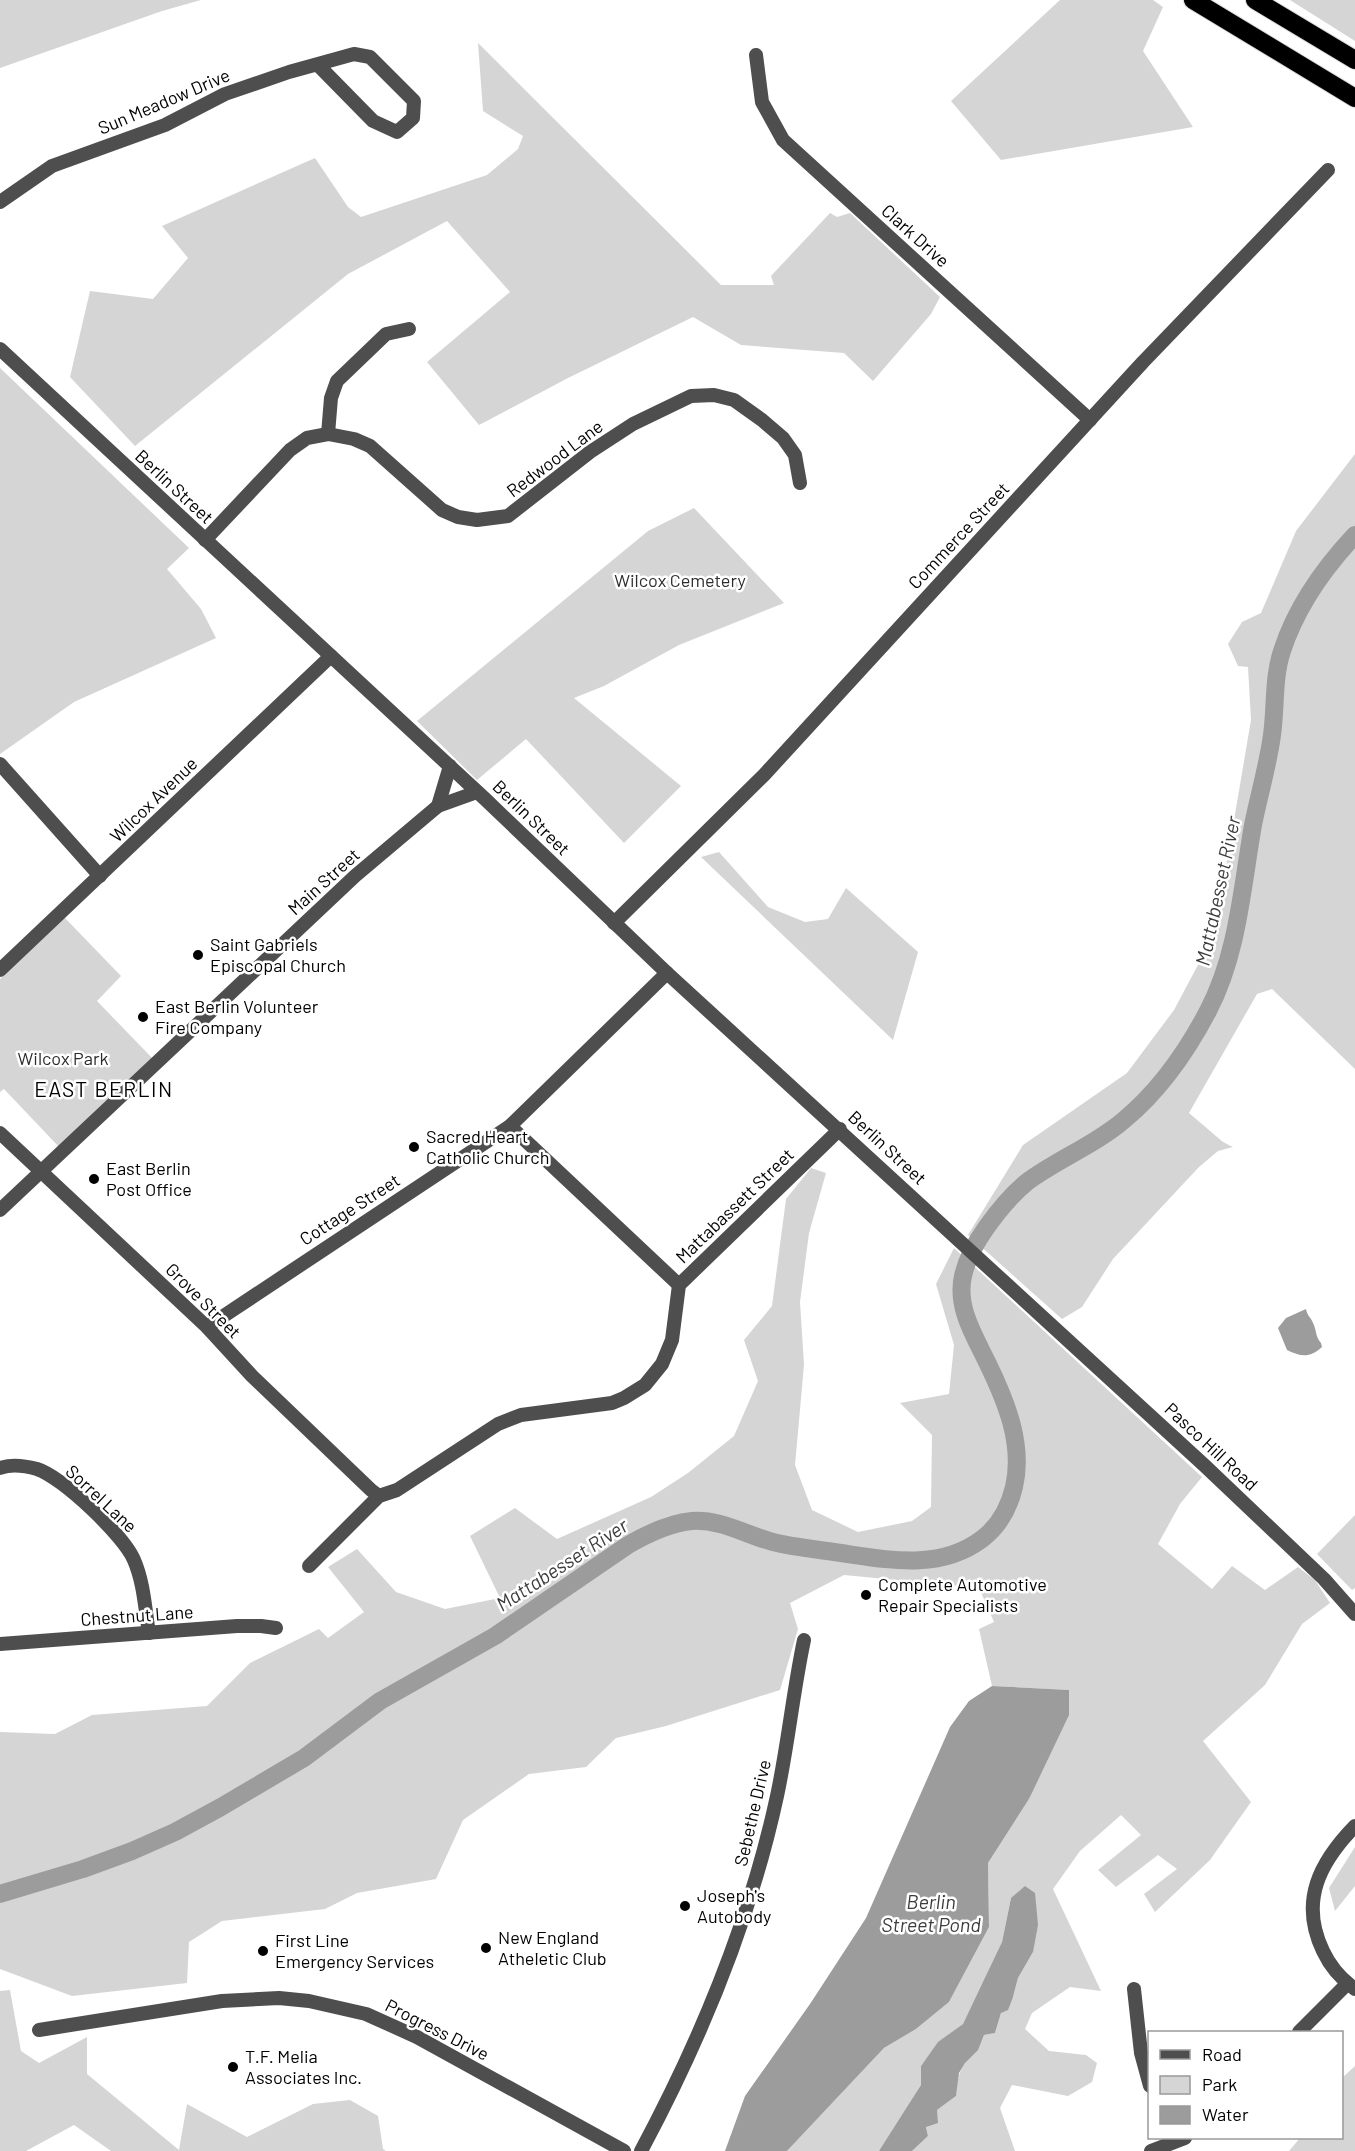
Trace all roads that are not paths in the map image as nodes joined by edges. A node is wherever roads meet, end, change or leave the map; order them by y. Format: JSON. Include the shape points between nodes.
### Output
{"nodes":[{"id":1,"x":1193,"y":0,"type":"edge"},
{"id":2,"x":1255,"y":0,"type":"edge"},
{"id":3,"x":756,"y":55,"type":"dead end"},
{"id":4,"x":1355,"y":60,"type":"edge"},
{"id":5,"x":318,"y":65,"type":"junction"},
{"id":6,"x":1355,"y":98,"type":"edge"},
{"id":7,"x":1328,"y":170,"type":"dead end"},
{"id":8,"x":0,"y":202,"type":"edge"},
{"id":9,"x":410,"y":329,"type":"dead end"},
{"id":10,"x":0,"y":349,"type":"edge"},
{"id":11,"x":1090,"y":420,"type":"junction"},
{"id":12,"x":328,"y":434,"type":"junction"},
{"id":13,"x":800,"y":483,"type":"dead end"},
{"id":14,"x":205,"y":540,"type":"junction"},
{"id":15,"x":331,"y":656,"type":"junction"},
{"id":16,"x":0,"y":764,"type":"edge"},
{"id":17,"x":450,"y":766,"type":"junction"},
{"id":18,"x":477,"y":792,"type":"junction"},
{"id":19,"x":438,"y":806,"type":"junction"},
{"id":20,"x":100,"y":876,"type":"junction"},
{"id":21,"x":614,"y":923,"type":"junction"},
{"id":22,"x":0,"y":970,"type":"edge"},
{"id":23,"x":667,"y":973,"type":"junction"},
{"id":24,"x":510,"y":1126,"type":"junction"},
{"id":25,"x":840,"y":1130,"type":"junction"},
{"id":26,"x":0,"y":1133,"type":"edge"},
{"id":27,"x":40,"y":1171,"type":"junction"},
{"id":28,"x":0,"y":1210,"type":"edge"},
{"id":29,"x":679,"y":1285,"type":"junction"},
{"id":30,"x":1038,"y":1311,"type":"joint"},
{"id":31,"x":207,"y":1327,"type":"junction"},
{"id":32,"x":0,"y":1468,"type":"edge"},
{"id":33,"x":379,"y":1496,"type":"junction"},
{"id":34,"x":309,"y":1566,"type":"dead end"},
{"id":35,"x":1355,"y":1614,"type":"edge"},
{"id":36,"x":276,"y":1628,"type":"dead end"},
{"id":37,"x":149,"y":1633,"type":"junction"},
{"id":38,"x":804,"y":1640,"type":"dead end"},
{"id":39,"x":0,"y":1644,"type":"edge"},
{"id":40,"x":1355,"y":1827,"type":"edge"},
{"id":41,"x":1351,"y":1987,"type":"edge"},
{"id":42,"x":1134,"y":1989,"type":"dead end"},
{"id":43,"x":39,"y":2030,"type":"dead end"},
{"id":44,"x":1300,"y":2031,"type":"edge"},
{"id":45,"x":1148,"y":2082,"type":"edge"},
{"id":46,"x":1168,"y":2141,"type":"edge"},
{"id":47,"x":624,"y":2151,"type":"edge"},
{"id":48,"x":641,"y":2151,"type":"edge"},
{"id":49,"x":1151,"y":2151,"type":"edge"}],
"edges":[{"from":1,"to":6,"type":"highway"},
{"from":2,"to":4,"type":"highway"},
{"from":3,"to":11,"type":"street","name":"Clark Drive","via":[[762,102],[783,140]]},
{"from":5,"to":5,"type":"street","name":"Sun Meadow Drive","via":[[373,121],[397,132],[413,118],[414,101],[370,57],[354,54]]},
{"from":5,"to":8,"type":"street","name":"Sun Meadow Drive","via":[[225,94],[165,125],[52,166]]},
{"from":7,"to":11,"type":"street","name":"Commerce Street"},
{"from":9,"to":12,"type":"street","via":[[386,334],[337,381]]},
{"from":10,"to":14,"type":"street","name":"Berlin Street"},
{"from":11,"to":21,"type":"street","name":"Commerce Street","via":[[766,772]]},
{"from":12,"to":13,"type":"street","name":"Redwood Lane","via":[[370,446],[442,510],[458,517],[492,519],[508,516],[633,424],[691,396],[714,395],[734,400],[783,438],[795,455]]},
{"from":12,"to":14,"type":"street","via":[[307,438],[290,450]]},
{"from":14,"to":15,"type":"street","name":"Berlin Street"},
{"from":15,"to":17,"type":"street","name":"Berlin Street"},
{"from":15,"to":20,"type":"street","name":"Wilcox Avenue"},
{"from":16,"to":20,"type":"street"},
{"from":17,"to":18,"type":"street","name":"Berlin Street"},
{"from":17,"to":19,"type":"street"},
{"from":18,"to":19,"type":"street","name":"Main Street"},
{"from":18,"to":21,"type":"street","name":"Berlin Street"},
{"from":19,"to":27,"type":"street","name":"Main Street","via":[[355,876]]},
{"from":20,"to":22,"type":"street","name":"Wilcox Avenue"},
{"from":21,"to":23,"type":"street","name":"Berlin Street"},
{"from":23,"to":24,"type":"street","name":"Cottage Street"},
{"from":23,"to":25,"type":"street","name":"Berlin Street"},
{"from":24,"to":29,"type":"street"},
{"from":24,"to":31,"type":"street","name":"Cottage Street"},
{"from":25,"to":29,"type":"street","name":"Mattabassett Street"},
{"from":25,"to":30,"type":"street","name":"Berlin Street"},
{"from":26,"to":27,"type":"street","name":"Grove Street"},
{"from":27,"to":28,"type":"street","name":"Main Street"},
{"from":27,"to":31,"type":"street","name":"Grove Street"},
{"from":29,"to":33,"type":"street","name":"Mattabassett Street","via":[[668,1352],[654,1375],[635,1392],[605,1404],[521,1415],[498,1424],[397,1490]]},
{"from":30,"to":35,"type":"street","name":"Pasco Hill Road","via":[[1306,1561]]},
{"from":31,"to":33,"type":"street","name":"Grove Street","via":[[252,1376]]},
{"from":32,"to":37,"type":"street","name":"Sorrel Lane","via":[[23,1466],[51,1476],[125,1544],[139,1574]]},
{"from":33,"to":34,"type":"street","name":"Mattabassett Street"},
{"from":36,"to":37,"type":"street","name":"Chestnut Lane","via":[[237,1626]]},
{"from":37,"to":39,"type":"street","name":"Chestnut Lane"},
{"from":38,"to":48,"type":"street","name":"Sebethe Drive","via":[[777,1797],[743,1920],[690,2056]]},
{"from":40,"to":41,"type":"street","via":[[1318,1877],[1312,1908],[1318,1940],[1335,1971]]},
{"from":41,"to":44,"type":"street"},
{"from":42,"to":45,"type":"street"},
{"from":43,"to":47,"type":"street","name":"Progress Drive","via":[[222,2001],[279,1998],[339,2007],[384,2021],[417,2037]]},
{"from":46,"to":49,"type":"street"}]}
